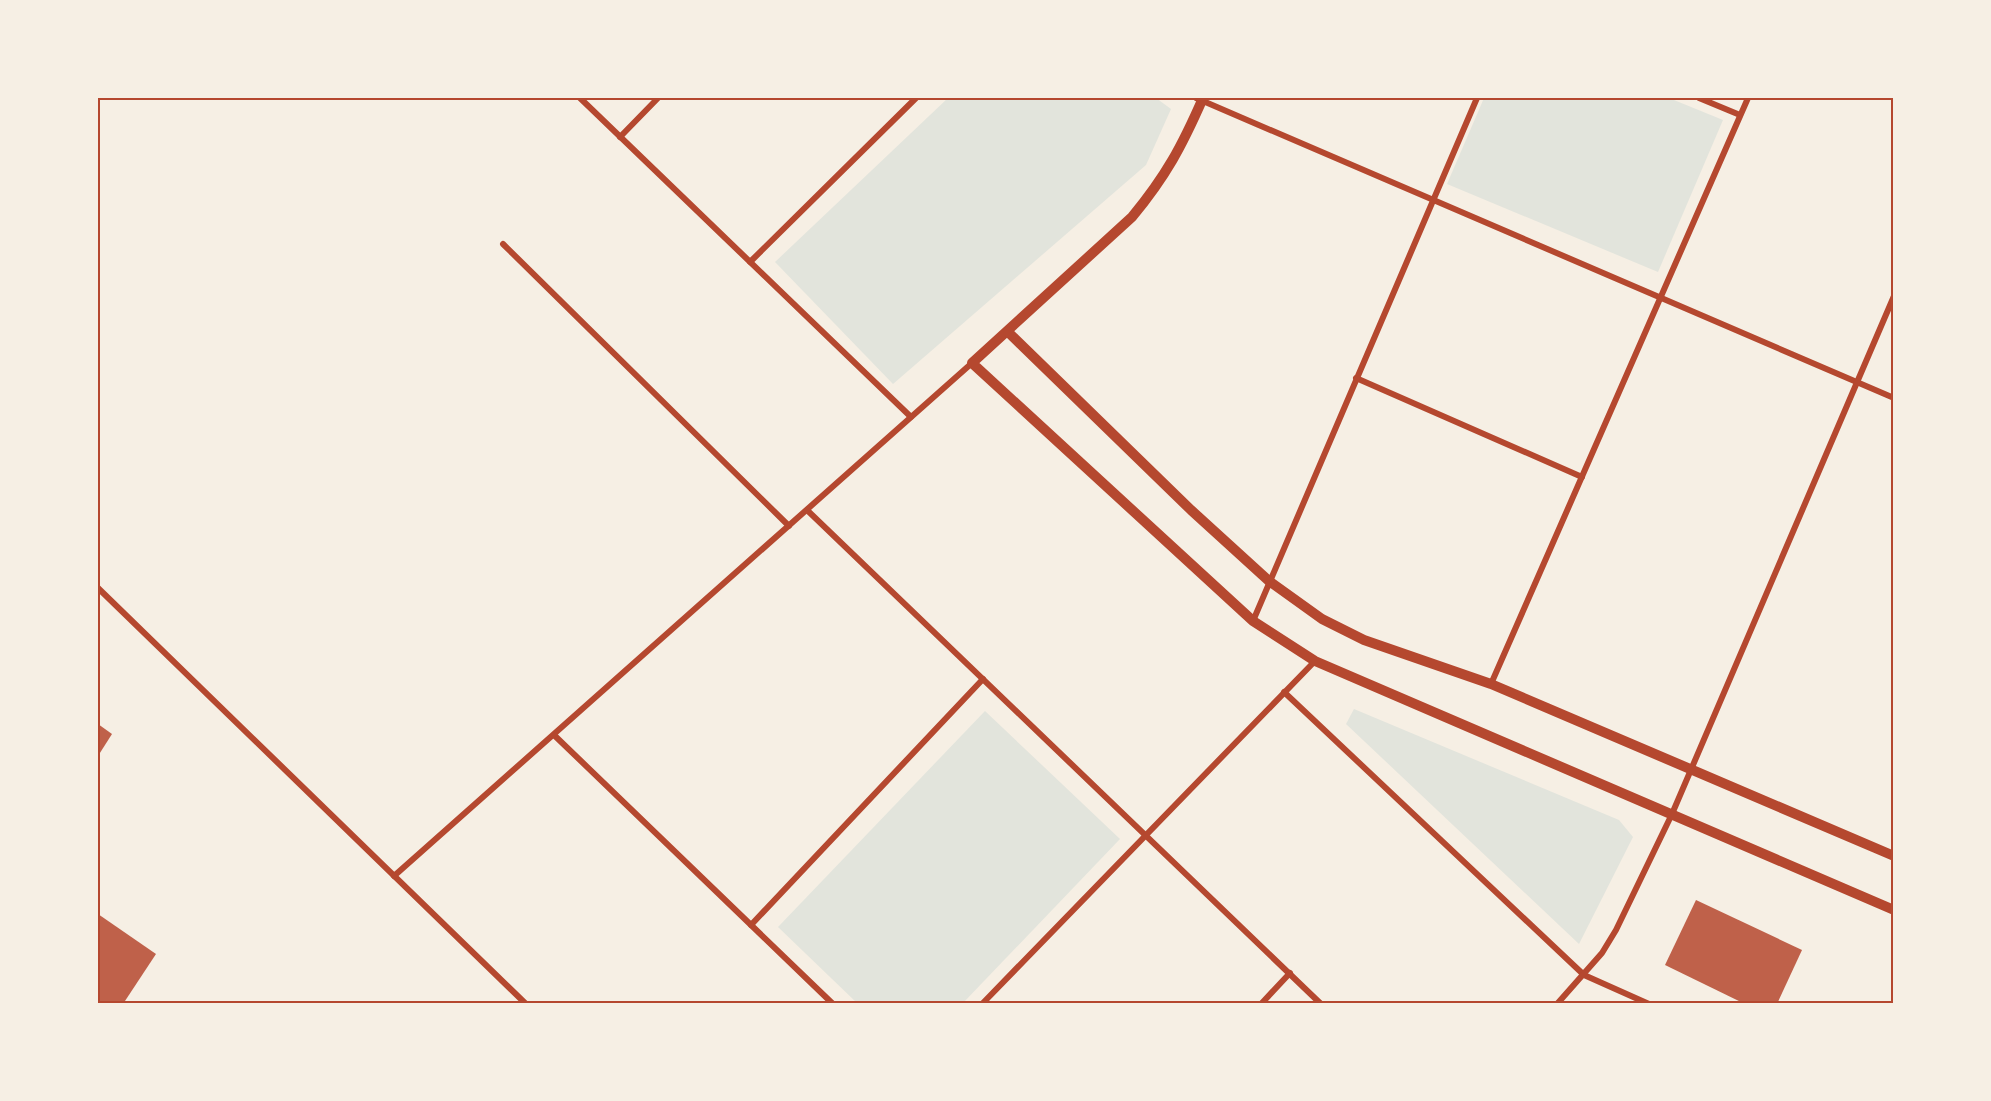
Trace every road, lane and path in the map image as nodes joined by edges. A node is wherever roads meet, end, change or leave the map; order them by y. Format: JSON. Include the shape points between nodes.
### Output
{"nodes":[{"id":1,"x":580,"y":98,"type":"edge"},
{"id":2,"x":658,"y":98,"type":"edge"},
{"id":3,"x":916,"y":98,"type":"edge"},
{"id":4,"x":1476,"y":98,"type":"edge"},
{"id":5,"x":1699,"y":98,"type":"edge"},
{"id":6,"x":1748,"y":98,"type":"edge"},
{"id":7,"x":1200,"y":99,"type":"edge"},
{"id":8,"x":1740,"y":115,"type":"junction"},
{"id":9,"x":620,"y":137,"type":"junction"},
{"id":10,"x":1432,"y":200,"type":"junction"},
{"id":11,"x":503,"y":244,"type":"dead end"},
{"id":12,"x":750,"y":262,"type":"junction"},
{"id":13,"x":1893,"y":296,"type":"edge"},
{"id":14,"x":1660,"y":298,"type":"junction"},
{"id":15,"x":1008,"y":332,"type":"junction"},
{"id":16,"x":972,"y":363,"type":"junction"},
{"id":17,"x":1356,"y":378,"type":"junction"},
{"id":18,"x":1857,"y":382,"type":"junction"},
{"id":19,"x":1893,"y":398,"type":"edge"},
{"id":20,"x":911,"y":417,"type":"junction"},
{"id":21,"x":1582,"y":477,"type":"junction"},
{"id":22,"x":807,"y":510,"type":"junction"},
{"id":23,"x":789,"y":526,"type":"junction"},
{"id":24,"x":1269,"y":581,"type":"junction"},
{"id":25,"x":98,"y":588,"type":"edge"},
{"id":26,"x":1252,"y":621,"type":"junction"},
{"id":27,"x":1315,"y":660,"type":"junction"},
{"id":28,"x":983,"y":679,"type":"junction"},
{"id":29,"x":1491,"y":684,"type":"junction"},
{"id":30,"x":1284,"y":692,"type":"junction"},
{"id":31,"x":554,"y":735,"type":"junction"},
{"id":32,"x":1691,"y":769,"type":"junction"},
{"id":33,"x":1672,"y":814,"type":"junction"},
{"id":34,"x":1146,"y":835,"type":"junction"},
{"id":35,"x":1893,"y":856,"type":"edge"},
{"id":36,"x":394,"y":876,"type":"junction"},
{"id":37,"x":1893,"y":910,"type":"edge"},
{"id":38,"x":751,"y":925,"type":"junction"},
{"id":39,"x":1290,"y":973,"type":"junction"},
{"id":40,"x":1584,"y":975,"type":"junction"},
{"id":41,"x":526,"y":1004,"type":"edge"},
{"id":42,"x":833,"y":1004,"type":"edge"},
{"id":43,"x":982,"y":1004,"type":"edge"},
{"id":44,"x":1261,"y":1004,"type":"edge"},
{"id":45,"x":1321,"y":1004,"type":"edge"},
{"id":46,"x":1557,"y":1004,"type":"edge"},
{"id":47,"x":1649,"y":1004,"type":"edge"}],
"edges":[{"from":1,"to":9,"type":"street"},
{"from":2,"to":9,"type":"street"},
{"from":3,"to":12,"type":"street"},
{"from":4,"to":10,"type":"street"},
{"from":5,"to":8,"type":"street"},
{"from":6,"to":8,"type":"street"},
{"from":7,"to":10,"type":"street"},
{"from":7,"to":15,"type":"street","via":[[1171,166],[1132,217]]},
{"from":8,"to":14,"type":"street"},
{"from":9,"to":12,"type":"street"},
{"from":10,"to":14,"type":"street"},
{"from":10,"to":17,"type":"street"},
{"from":11,"to":23,"type":"street"},
{"from":12,"to":20,"type":"street"},
{"from":13,"to":18,"type":"street"},
{"from":14,"to":18,"type":"street"},
{"from":14,"to":21,"type":"street"},
{"from":15,"to":16,"type":"street"},
{"from":15,"to":24,"type":"street"},
{"from":16,"to":20,"type":"street"},
{"from":16,"to":26,"type":"street"},
{"from":17,"to":21,"type":"street"},
{"from":17,"to":24,"type":"street"},
{"from":18,"to":19,"type":"street"},
{"from":18,"to":32,"type":"street"},
{"from":20,"to":22,"type":"street"},
{"from":21,"to":29,"type":"street"},
{"from":22,"to":23,"type":"street"},
{"from":22,"to":28,"type":"street"},
{"from":23,"to":31,"type":"street"},
{"from":24,"to":26,"type":"street"},
{"from":24,"to":29,"type":"street","via":[[1322,619],[1364,640]]},
{"from":25,"to":36,"type":"street"},
{"from":26,"to":27,"type":"street"},
{"from":27,"to":30,"type":"street"},
{"from":27,"to":33,"type":"street"},
{"from":28,"to":34,"type":"street"},
{"from":28,"to":38,"type":"street"},
{"from":29,"to":32,"type":"street"},
{"from":30,"to":34,"type":"street"},
{"from":30,"to":40,"type":"street"},
{"from":31,"to":36,"type":"street"},
{"from":31,"to":38,"type":"street"},
{"from":32,"to":33,"type":"street"},
{"from":32,"to":35,"type":"street"},
{"from":33,"to":37,"type":"street"},
{"from":33,"to":40,"type":"street","via":[[1616,930]]},
{"from":34,"to":39,"type":"street"},
{"from":34,"to":43,"type":"street"},
{"from":36,"to":41,"type":"street"},
{"from":38,"to":42,"type":"street"},
{"from":39,"to":44,"type":"street"},
{"from":39,"to":45,"type":"street"},
{"from":40,"to":46,"type":"street"},
{"from":40,"to":47,"type":"street"}]}
